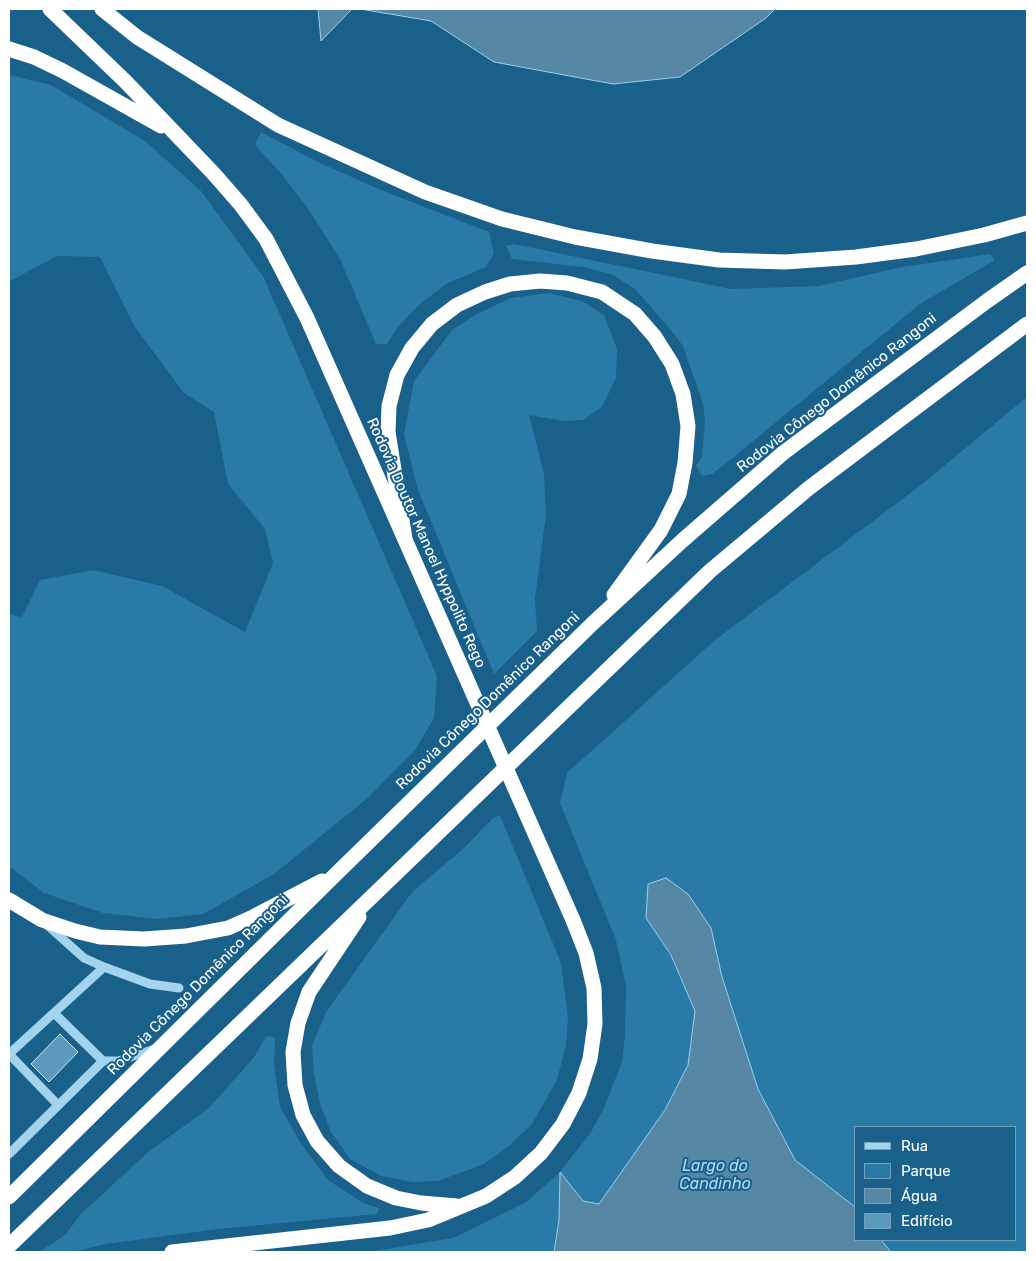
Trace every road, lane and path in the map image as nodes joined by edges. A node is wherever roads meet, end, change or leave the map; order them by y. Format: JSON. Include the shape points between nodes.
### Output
{"nodes":[{"id":1,"x":50,"y":9,"type":"edge"},
{"id":2,"x":102,"y":9,"type":"edge"},
{"id":3,"x":9,"y":49,"type":"edge"},
{"id":4,"x":176,"y":134,"type":"junction"},
{"id":5,"x":1027,"y":223,"type":"edge"},
{"id":6,"x":1027,"y":273,"type":"edge"},
{"id":7,"x":1027,"y":324,"type":"edge"},
{"id":8,"x":405,"y":539,"type":"junction"},
{"id":9,"x":592,"y":624,"type":"junction"},
{"id":10,"x":337,"y":873,"type":"junction"},
{"id":11,"x":383,"y":885,"type":"junction"},
{"id":12,"x":9,"y":900,"type":"edge"},
{"id":13,"x":42,"y":920,"type":"junction"},
{"id":14,"x":104,"y":968,"type":"junction"},
{"id":15,"x":179,"y":988,"type":"dead end"},
{"id":16,"x":54,"y":1013,"type":"junction"},
{"id":17,"x":162,"y":1046,"type":"junction"},
{"id":18,"x":9,"y":1054,"type":"edge"},
{"id":19,"x":103,"y":1061,"type":"junction"},
{"id":20,"x":58,"y":1105,"type":"junction"},
{"id":21,"x":9,"y":1154,"type":"edge"},
{"id":22,"x":9,"y":1197,"type":"edge"},
{"id":23,"x":464,"y":1206,"type":"junction"},
{"id":24,"x":9,"y":1246,"type":"edge"},
{"id":25,"x":172,"y":1252,"type":"edge"}],
"edges":[{"from":1,"to":4,"type":"highway","name":"Rodovia Doutor Manoel Hyppolito Rego"},
{"from":2,"to":5,"type":"highway","via":[[209,84],[286,129],[424,192],[502,219],[574,237],[719,260],[785,262],[916,249]]},
{"from":3,"to":4,"type":"highway","via":[[63,71]]},
{"from":4,"to":8,"type":"highway","name":"Rodovia Doutor Manoel Hyppolito Rego","via":[[241,205],[287,275]]},
{"from":6,"to":9,"type":"highway","name":"Rodovia Cônego Domênico Rangoni","via":[[986,300],[783,453]]},
{"from":7,"to":11,"type":"highway","via":[[809,488],[710,570]]},
{"from":8,"to":9,"type":"highway","via":[[388,432],[390,406],[398,375],[412,348],[432,324],[457,305],[510,284],[567,283],[602,292],[635,314],[655,337],[672,364],[683,394],[688,426],[679,494],[661,530]]},
{"from":8,"to":23,"type":"highway","name":"Rodovia Doutor Manoel Hyppolito Rego","bridge":true,"via":[[573,920],[586,953],[594,988],[595,1024],[590,1059],[579,1093],[563,1124],[541,1153],[515,1177]]},
{"from":9,"to":10,"type":"highway","name":"Rodovia Cônego Domênico Rangoni"},
{"from":10,"to":13,"type":"highway","via":[[253,918],[228,928],[186,936],[144,939],[100,937]]},
{"from":10,"to":17,"type":"highway","name":"Rodovia Cônego Domênico Rangoni"},
{"from":11,"to":23,"type":"highway","via":[[309,992],[298,1023],[293,1052],[295,1085],[303,1115],[317,1141],[338,1166],[367,1186],[396,1198],[421,1204]]},
{"from":11,"to":24,"type":"highway"},
{"from":12,"to":13,"type":"highway"},
{"from":13,"to":14,"type":"lane","via":[[84,958]]},
{"from":14,"to":15,"type":"lane","via":[[150,984]]},
{"from":14,"to":16,"type":"lane"},
{"from":16,"to":18,"type":"lane"},
{"from":16,"to":19,"type":"lane"},
{"from":17,"to":19,"type":"lane","via":[[118,1060]]},
{"from":17,"to":22,"type":"highway","name":"Rodovia Cônego Domênico Rangoni"},
{"from":18,"to":20,"type":"lane"},
{"from":19,"to":20,"type":"lane"},
{"from":20,"to":21,"type":"lane"},
{"from":23,"to":25,"type":"highway","name":"Rodovia Doutor Manoel Hyppolito Rego","via":[[428,1220],[390,1228]]}]}
